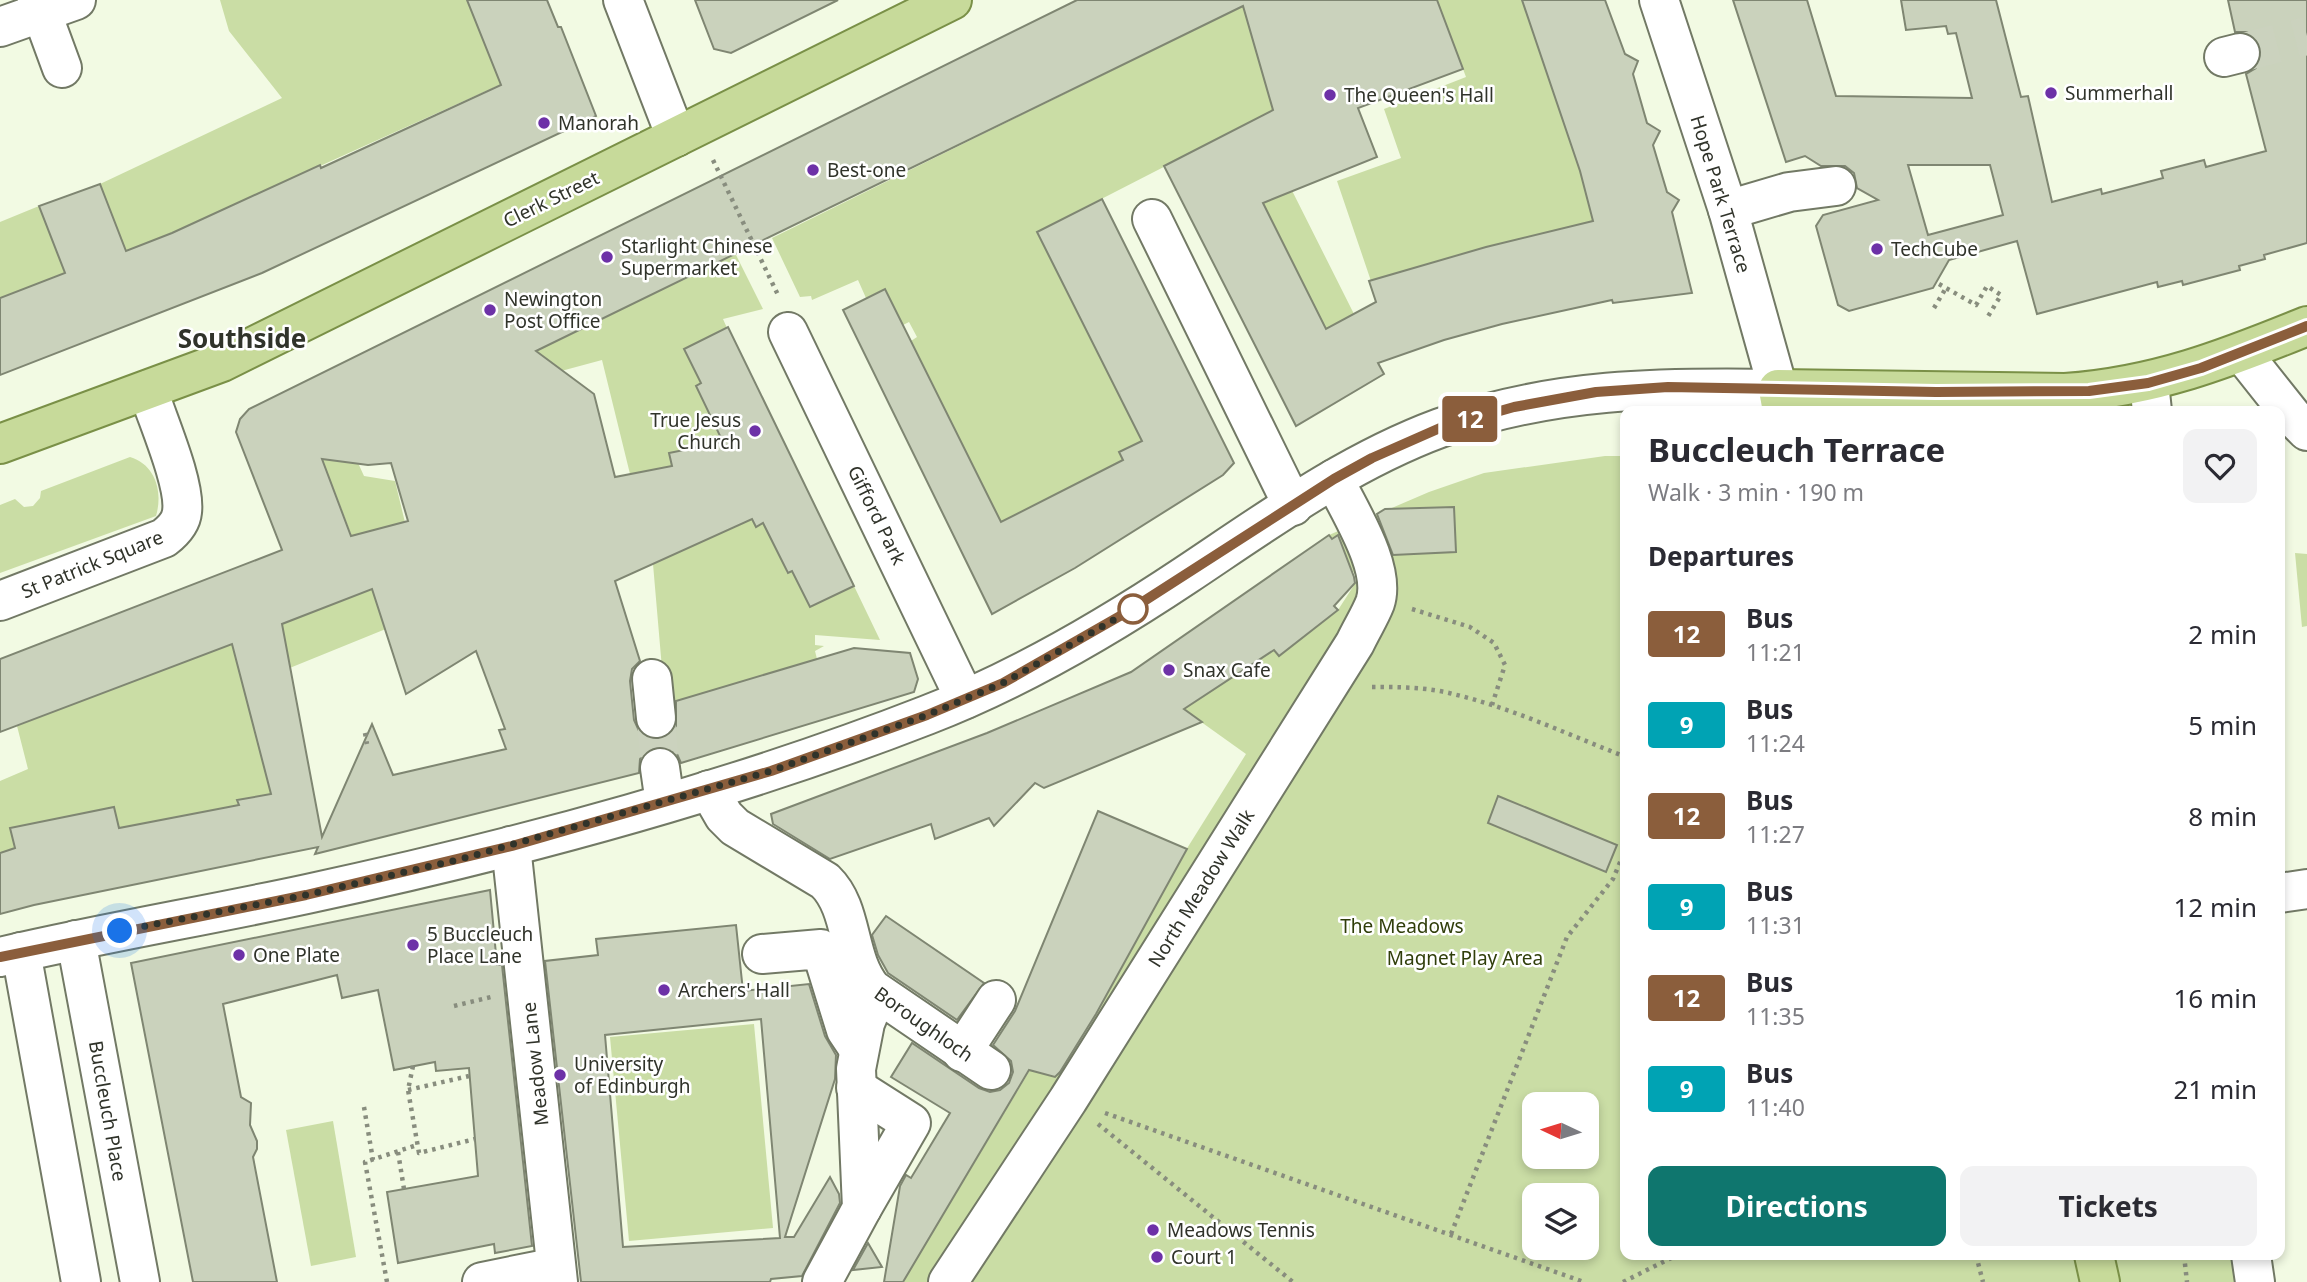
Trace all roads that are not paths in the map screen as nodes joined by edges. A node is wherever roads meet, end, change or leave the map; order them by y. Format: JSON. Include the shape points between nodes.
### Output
{"nodes":[{"id":1,"x":623,"y":0,"type":"edge"},
{"id":2,"x":952,"y":0,"type":"edge"},
{"id":3,"x":1659,"y":0,"type":"edge"},
{"id":4,"x":52,"y":4,"type":"edge"},
{"id":5,"x":0,"y":27,"type":"edge"},
{"id":6,"x":62,"y":68,"type":"dead end"},
{"id":7,"x":676,"y":136,"type":"junction"},
{"id":8,"x":1836,"y":186,"type":"dead end"},
{"id":9,"x":1728,"y":211,"type":"junction"},
{"id":10,"x":1152,"y":219,"type":"dead end"},
{"id":11,"x":2307,"y":326,"type":"edge"},
{"id":12,"x":788,"y":332,"type":"road end"},
{"id":13,"x":2242,"y":353,"type":"junction"},
{"id":14,"x":148,"y":390,"type":"junction"},
{"id":15,"x":2150,"y":397,"type":"edge"},
{"id":16,"x":1780,"y":400,"type":"edge"},
{"id":17,"x":2284,"y":406,"type":"edge"},
{"id":18,"x":2285,"y":407,"type":"edge"},
{"id":19,"x":2307,"y":431,"type":"edge"},
{"id":20,"x":0,"y":444,"type":"edge"},
{"id":21,"x":1334,"y":479,"type":"junction"},
{"id":22,"x":1293,"y":506,"type":"junction"},
{"id":23,"x":0,"y":601,"type":"edge"},
{"id":24,"x":652,"y":679,"type":"dead end"},
{"id":25,"x":965,"y":699,"type":"junction"},
{"id":26,"x":656,"y":718,"type":"tunnel mouth"},
{"id":27,"x":709,"y":790,"type":"junction"},
{"id":28,"x":512,"y":846,"type":"junction"},
{"id":29,"x":2307,"y":889,"type":"edge"},
{"id":30,"x":2285,"y":892,"type":"edge"},
{"id":31,"x":76,"y":940,"type":"junction"},
{"id":32,"x":10,"y":954,"type":"edge"},
{"id":33,"x":762,"y":954,"type":"dead end"},
{"id":34,"x":877,"y":993,"type":"junction"},
{"id":35,"x":996,"y":1000,"type":"dead end"},
{"id":36,"x":858,"y":1048,"type":"junction"},
{"id":37,"x":856,"y":1088,"type":"junction"},
{"id":38,"x":862,"y":1208,"type":"junction"},
{"id":39,"x":2095,"y":1260,"type":"edge"},
{"id":40,"x":2252,"y":1260,"type":"edge"},
{"id":41,"x":557,"y":1274,"type":"edge"},
{"id":42,"x":81,"y":1282,"type":"edge"},
{"id":43,"x":140,"y":1282,"type":"edge"},
{"id":44,"x":482,"y":1282,"type":"edge"},
{"id":45,"x":822,"y":1282,"type":"edge"},
{"id":46,"x":948,"y":1282,"type":"edge"},
{"id":47,"x":2100,"y":1282,"type":"edge"},
{"id":48,"x":2255,"y":1282,"type":"edge"}],
"edges":[{"from":1,"to":7,"type":"street"},
{"from":2,"to":7,"type":"main road","name":"Clerk Street"},
{"from":3,"to":9,"type":"street","name":"Hope Park Terrace"},
{"from":4,"to":5,"type":"street"},
{"from":4,"to":6,"type":"street"},
{"from":7,"to":14,"type":"main road","name":"Clerk Street","via":[[222,362]]},
{"from":8,"to":9,"type":"street","via":[[1789,191]]},
{"from":9,"to":16,"type":"street","name":"Hope Park Terrace"},
{"from":10,"to":22,"type":"street"},
{"from":11,"to":13,"type":"main road"},
{"from":12,"to":25,"type":"street","name":"Gifford Park"},
{"from":13,"to":15,"type":"main road"},
{"from":13,"to":17,"type":"street"},
{"from":14,"to":20,"type":"main road"},
{"from":14,"to":23,"type":"street","name":"St Patrick Square","via":[[181,494],[182,514],[177,525],[164,538]]},
{"from":15,"to":16,"type":"main road","via":[[2065,393]]},
{"from":16,"to":21,"type":"street","via":[[1668,387],[1539,401],[1440,428]]},
{"from":18,"to":19,"type":"street"},
{"from":21,"to":22,"type":"street"},
{"from":21,"to":46,"type":"street","name":"North Meadow Walk","via":[[1373,561],[1376,601],[1355,643],[1068,1100]]},
{"from":22,"to":25,"type":"street","via":[[1127,612],[1003,683]]},
{"from":24,"to":26,"type":"street"},
{"from":25,"to":27,"type":"street"},
{"from":27,"to":28,"type":"street","via":[[663,785]]},
{"from":27,"to":34,"type":"street","name":"Boroughloch","via":[[735,827],[832,888],[861,974]]},
{"from":28,"to":31,"type":"street","via":[[306,895]]},
{"from":28,"to":41,"type":"street","name":"Meadow Lane"},
{"from":29,"to":30,"type":"street"},
{"from":31,"to":32,"type":"street"},
{"from":31,"to":43,"type":"street","name":"Buccleuch Place"},
{"from":32,"to":42,"type":"street"},
{"from":33,"to":36,"type":"street","via":[[821,949],[846,1030]]},
{"from":34,"to":35,"type":"street","name":"Boroughloch","via":[[976,1061]]},
{"from":34,"to":36,"type":"street"},
{"from":36,"to":37,"type":"street"},
{"from":37,"to":38,"type":"street"},
{"from":37,"to":38,"type":"street","via":[[911,1123]]},
{"from":38,"to":45,"type":"street"},
{"from":39,"to":47,"type":"main road"},
{"from":40,"to":48,"type":"street"},
{"from":41,"to":44,"type":"street"}]}
